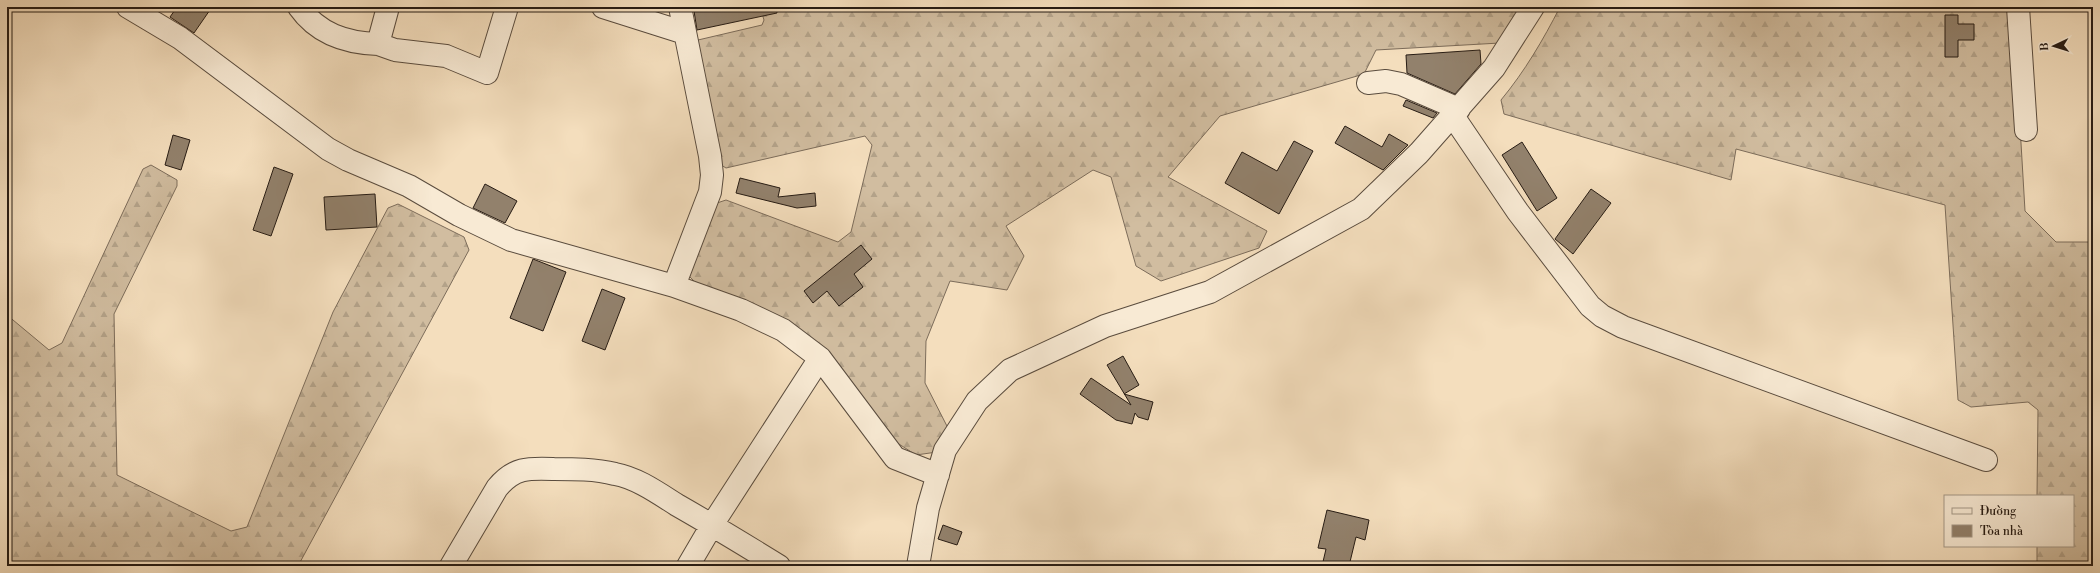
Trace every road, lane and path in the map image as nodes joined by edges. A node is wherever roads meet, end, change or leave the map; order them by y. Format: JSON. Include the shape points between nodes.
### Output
{"nodes":[{"id":1,"x":128,"y":7,"type":"edge"},
{"id":2,"x":299,"y":7,"type":"edge"},
{"id":3,"x":388,"y":7,"type":"edge"},
{"id":4,"x":507,"y":7,"type":"edge"},
{"id":5,"x":604,"y":7,"type":"edge"},
{"id":6,"x":680,"y":7,"type":"edge"},
{"id":7,"x":1533,"y":7,"type":"edge"},
{"id":8,"x":2018,"y":7,"type":"edge"},
{"id":9,"x":685,"y":33,"type":"junction"},
{"id":10,"x":378,"y":44,"type":"junction"},
{"id":11,"x":1368,"y":82,"type":"dead end"},
{"id":12,"x":1456,"y":112,"type":"junction"},
{"id":13,"x":2026,"y":130,"type":"dead end"},
{"id":14,"x":674,"y":286,"type":"junction"},
{"id":15,"x":820,"y":358,"type":"junction"},
{"id":16,"x":1986,"y":460,"type":"dead end"},
{"id":17,"x":938,"y":475,"type":"junction"},
{"id":18,"x":712,"y":525,"type":"junction"},
{"id":19,"x":451,"y":566,"type":"edge"},
{"id":20,"x":688,"y":566,"type":"edge"},
{"id":21,"x":779,"y":566,"type":"edge"},
{"id":22,"x":918,"y":566,"type":"edge"}],
"edges":[{"from":1,"to":14,"type":"street","via":[[180,38],[328,149],[348,160],[409,186],[459,215],[511,240]]},
{"from":2,"to":10,"type":"street","via":[[305,16],[330,35],[356,44]]},
{"from":3,"to":10,"type":"street"},
{"from":4,"to":10,"type":"street","via":[[487,73],[446,56],[395,50]]},
{"from":5,"to":9,"type":"street"},
{"from":6,"to":9,"type":"street"},
{"from":7,"to":12,"type":"street","via":[[1494,68]]},
{"from":8,"to":13,"type":"street"},
{"from":9,"to":14,"type":"street","via":[[712,175],[710,192]]},
{"from":11,"to":12,"type":"street","via":[[1386,81],[1400,84]]},
{"from":12,"to":16,"type":"street","via":[[1518,212],[1590,306],[1602,316],[1630,329]]},
{"from":12,"to":17,"type":"street","via":[[1361,209],[1210,292],[1105,326],[1010,370],[977,400],[945,450]]},
{"from":14,"to":15,"type":"street","via":[[741,310],[783,330]]},
{"from":15,"to":17,"type":"street","via":[[895,458]]},
{"from":15,"to":18,"type":"street"},
{"from":17,"to":22,"type":"street","via":[[928,508]]},
{"from":18,"to":19,"type":"street","via":[[640,484],[616,474],[587,470],[521,470],[506,477],[497,488]]},
{"from":18,"to":20,"type":"street"},
{"from":18,"to":21,"type":"street"}]}
